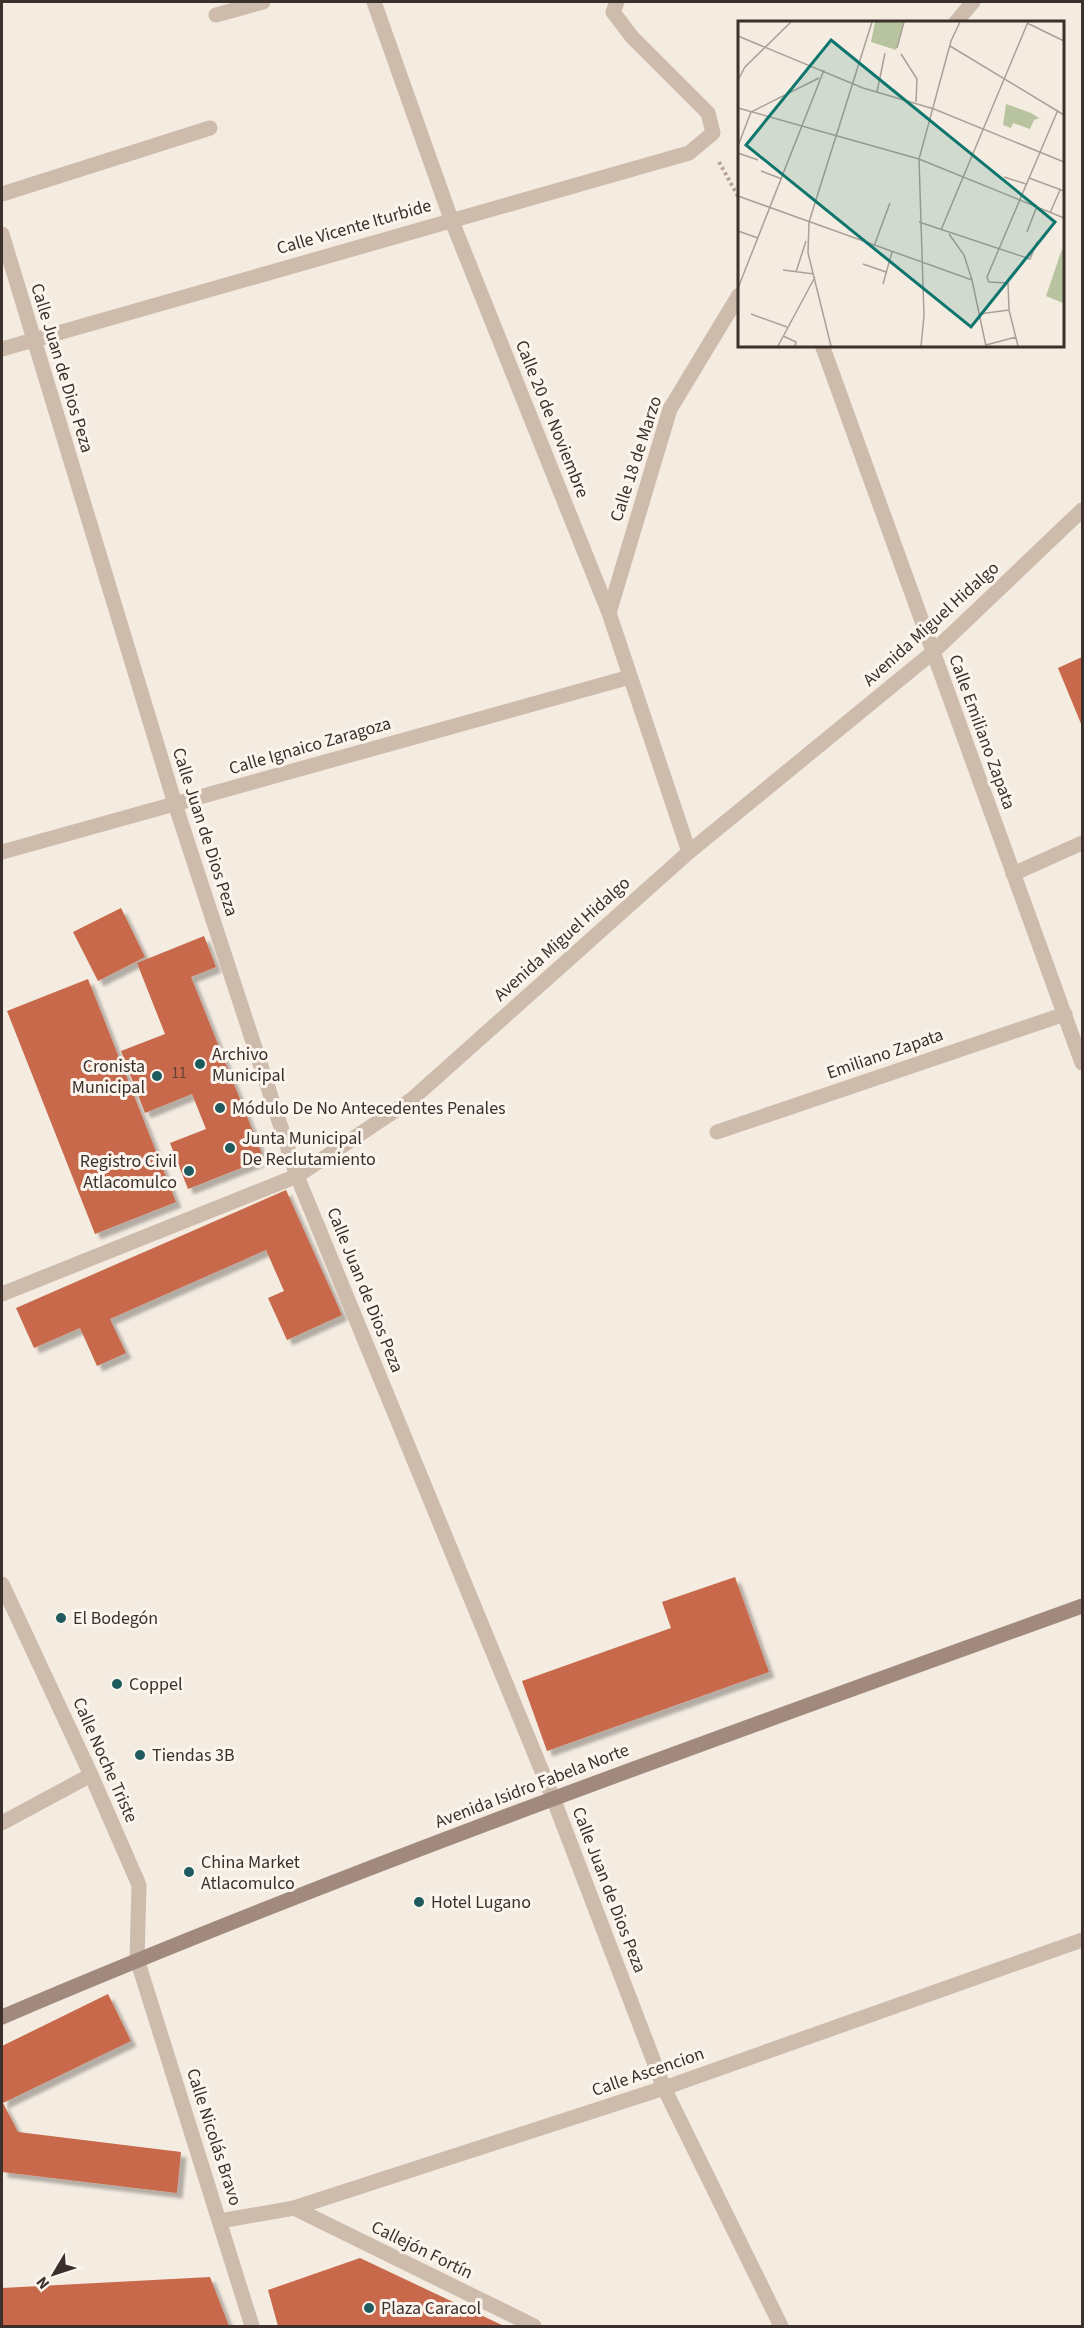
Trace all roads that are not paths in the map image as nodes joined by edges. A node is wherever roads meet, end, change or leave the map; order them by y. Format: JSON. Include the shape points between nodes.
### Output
{"nodes":[{"id":1,"x":263,"y":2,"type":"edge"},
{"id":2,"x":374,"y":2,"type":"edge"},
{"id":3,"x":617,"y":2,"type":"edge"},
{"id":4,"x":216,"y":15,"type":"dead end"},
{"id":5,"x":210,"y":128,"type":"dead end"},
{"id":6,"x":2,"y":194,"type":"edge"},
{"id":7,"x":451,"y":219,"type":"junction"},
{"id":8,"x":2,"y":234,"type":"edge"},
{"id":9,"x":738,"y":297,"type":"edge"},
{"id":10,"x":32,"y":339,"type":"junction"},
{"id":11,"x":822,"y":346,"type":"edge"},
{"id":12,"x":2,"y":349,"type":"edge"},
{"id":13,"x":1083,"y":510,"type":"edge"},
{"id":14,"x":609,"y":613,"type":"junction"},
{"id":15,"x":932,"y":653,"type":"junction"},
{"id":16,"x":630,"y":677,"type":"junction"},
{"id":17,"x":175,"y":804,"type":"junction"},
{"id":18,"x":1083,"y":843,"type":"edge"},
{"id":19,"x":2,"y":852,"type":"edge"},
{"id":20,"x":689,"y":852,"type":"junction"},
{"id":21,"x":1013,"y":874,"type":"junction"},
{"id":22,"x":1065,"y":1014,"type":"junction"},
{"id":23,"x":1083,"y":1063,"type":"edge"},
{"id":24,"x":717,"y":1132,"type":"dead end"},
{"id":25,"x":297,"y":1176,"type":"junction"},
{"id":26,"x":2,"y":1294,"type":"edge"},
{"id":27,"x":2,"y":1584,"type":"edge"},
{"id":28,"x":1083,"y":1606,"type":"edge"},
{"id":29,"x":91,"y":1775,"type":"junction"},
{"id":30,"x":552,"y":1798,"type":"junction"},
{"id":31,"x":2,"y":1822,"type":"edge"},
{"id":32,"x":1083,"y":1940,"type":"edge"},
{"id":33,"x":137,"y":1959,"type":"junction"},
{"id":34,"x":2,"y":2017,"type":"edge"},
{"id":35,"x":664,"y":2088,"type":"junction"},
{"id":36,"x":294,"y":2208,"type":"junction"},
{"id":37,"x":220,"y":2221,"type":"junction"},
{"id":38,"x":252,"y":2326,"type":"edge"},
{"id":39,"x":534,"y":2326,"type":"edge"},
{"id":40,"x":781,"y":2326,"type":"edge"}],
"edges":[{"from":1,"to":4,"type":"street"},
{"from":2,"to":7,"type":"street","name":"Calle 20 de Noviembre"},
{"from":3,"to":7,"type":"street","name":"Calle Vicente Iturbide","via":[[614,12],[632,38],[708,113],[709,136],[689,153]]},
{"from":5,"to":6,"type":"street"},
{"from":7,"to":10,"type":"street","name":"Calle Vicente Iturbide"},
{"from":7,"to":14,"type":"street","name":"Calle 20 de Noviembre"},
{"from":8,"to":10,"type":"street","name":"Calle Juan de Dios Peza"},
{"from":9,"to":14,"type":"street","name":"Calle 18 de Marzo","via":[[669,409]]},
{"from":10,"to":12,"type":"street","name":"Calle Vicente Iturbide"},
{"from":10,"to":17,"type":"street","name":"Calle Juan de Dios Peza"},
{"from":11,"to":15,"type":"street","name":"Calle Emiliano Zapata"},
{"from":13,"to":15,"type":"street","name":"Avenida Miguel Hidalgo"},
{"from":14,"to":16,"type":"street","name":"Calle 20 de Noviembre"},
{"from":15,"to":20,"type":"street","name":"Avenida Miguel Hidalgo"},
{"from":15,"to":21,"type":"street","name":"Calle Emiliano Zapata"},
{"from":16,"to":17,"type":"street","name":"Calle Ignaico Zaragoza"},
{"from":16,"to":20,"type":"street","name":"Calle 20 de Noviembre"},
{"from":17,"to":19,"type":"street","name":"Calle Ignaico Zaragoza"},
{"from":17,"to":25,"type":"street","name":"Calle Juan de Dios Peza"},
{"from":18,"to":21,"type":"street"},
{"from":20,"to":25,"type":"street","name":"Avenida Miguel Hidalgo","via":[[411,1100]]},
{"from":21,"to":22,"type":"street","name":"Calle Emiliano Zapata"},
{"from":22,"to":23,"type":"street","name":"Calle Emiliano Zapata"},
{"from":22,"to":24,"type":"street","name":"Emiliano Zapata"},
{"from":25,"to":26,"type":"street","name":"Avenida Miguel Hidalgo"},
{"from":25,"to":30,"type":"street","name":"Calle Juan de Dios Peza"},
{"from":27,"to":29,"type":"street","name":"Calle Noche Triste"},
{"from":28,"to":30,"type":"main road","name":"Avenida Isidro Fabela Norte"},
{"from":29,"to":31,"type":"street"},
{"from":29,"to":33,"type":"street","name":"Calle Noche Triste","via":[[139,1885]]},
{"from":30,"to":33,"type":"main road","name":"Avenida Isidro Fabela Norte"},
{"from":30,"to":35,"type":"street","name":"Calle Juan de Dios Peza"},
{"from":32,"to":35,"type":"street","name":"Calle Ascencion"},
{"from":33,"to":34,"type":"main road","name":"Avenida Isidro Fabela Norte"},
{"from":33,"to":37,"type":"street","name":"Calle Nicolás Bravo"},
{"from":35,"to":36,"type":"street","name":"Calle Ascencion"},
{"from":35,"to":40,"type":"street","name":"Calle Juan de Dios Peza"},
{"from":36,"to":37,"type":"street","name":"Calle Ascencion"},
{"from":36,"to":39,"type":"street","name":"Callejón Fortín"},
{"from":37,"to":38,"type":"street","name":"Calle Nicolás Bravo"}]}
